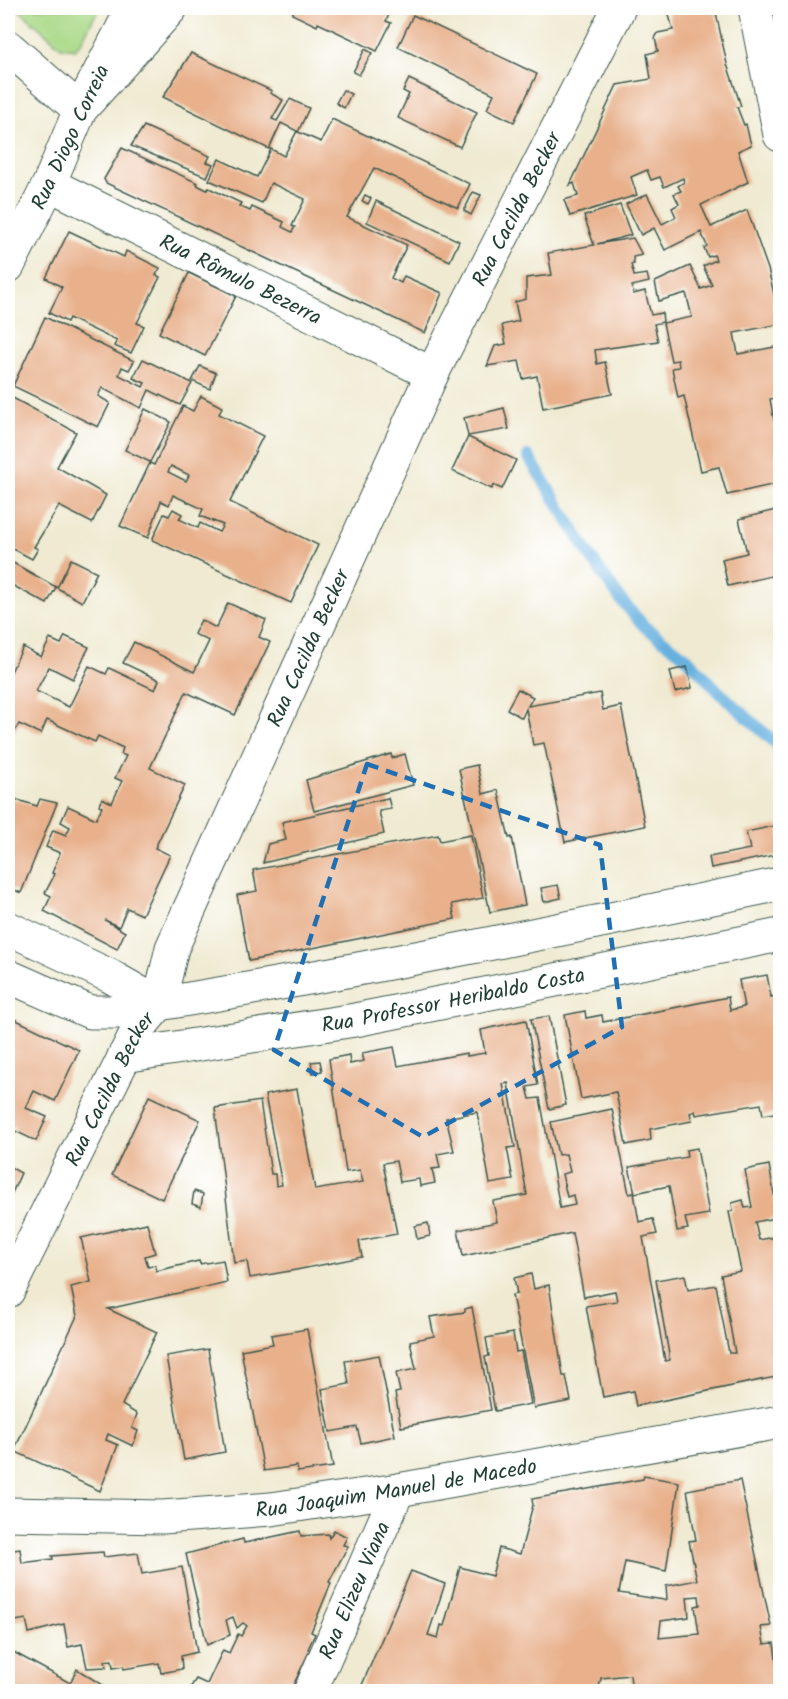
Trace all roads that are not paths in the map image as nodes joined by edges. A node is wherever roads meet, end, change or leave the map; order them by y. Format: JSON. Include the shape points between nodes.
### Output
{"nodes":[{"id":1,"x":133,"y":8,"type":"edge"},
{"id":2,"x":171,"y":8,"type":"edge"},
{"id":3,"x":619,"y":8,"type":"edge"},
{"id":4,"x":755,"y":8,"type":"edge"},
{"id":5,"x":8,"y":47,"type":"edge"},
{"id":6,"x":80,"y":110,"type":"junction"},
{"id":7,"x":780,"y":135,"type":"edge"},
{"id":8,"x":49,"y":184,"type":"junction"},
{"id":9,"x":8,"y":266,"type":"edge"},
{"id":10,"x":432,"y":374,"type":"junction"},
{"id":11,"x":780,"y":884,"type":"edge"},
{"id":12,"x":8,"y":928,"type":"edge"},
{"id":13,"x":780,"y":935,"type":"edge"},
{"id":14,"x":8,"y":976,"type":"edge"},
{"id":15,"x":159,"y":1004,"type":"junction"},
{"id":16,"x":124,"y":1056,"type":"junction"},
{"id":17,"x":8,"y":1291,"type":"edge"},
{"id":18,"x":779,"y":1432,"type":"edge"},
{"id":19,"x":398,"y":1490,"type":"junction"},
{"id":20,"x":8,"y":1514,"type":"edge"},
{"id":21,"x":310,"y":1692,"type":"edge"}],
"edges":[{"from":1,"to":6,"type":"main road","name":"Rua Diogo Correia"},
{"from":2,"to":6,"type":"main road"},
{"from":3,"to":10,"type":"main road","name":"Rua Cacilda Becker"},
{"from":4,"to":7,"type":"main road"},
{"from":5,"to":6,"type":"main road"},
{"from":6,"to":8,"type":"main road","name":"Rua Diogo Correia"},
{"from":8,"to":9,"type":"main road","name":"Rua Diogo Correia"},
{"from":8,"to":10,"type":"main road","name":"Rua Rômulo Bezerra"},
{"from":10,"to":15,"type":"main road","name":"Rua Cacilda Becker","via":[[172,948]]},
{"from":11,"to":15,"type":"main road","via":[[295,982]]},
{"from":12,"to":15,"type":"main road","via":[[111,976]]},
{"from":13,"to":16,"type":"main road","name":"Rua Professor Heribaldo Costa","via":[[355,1020]]},
{"from":14,"to":15,"type":"main road","via":[[90,1012],[128,1012]]},
{"from":15,"to":16,"type":"main road","name":"Rua Cacilda Becker","via":[[138,1029]]},
{"from":16,"to":17,"type":"main road","name":"Rua Cacilda Becker"},
{"from":18,"to":19,"type":"main road","name":"Rua Joaquim Manuel de Macedo"},
{"from":19,"to":20,"type":"main road","name":"Rua Joaquim Manuel de Macedo","via":[[272,1509],[163,1517]]},
{"from":19,"to":21,"type":"main road","name":"Rua Elizeu Viana"}]}
